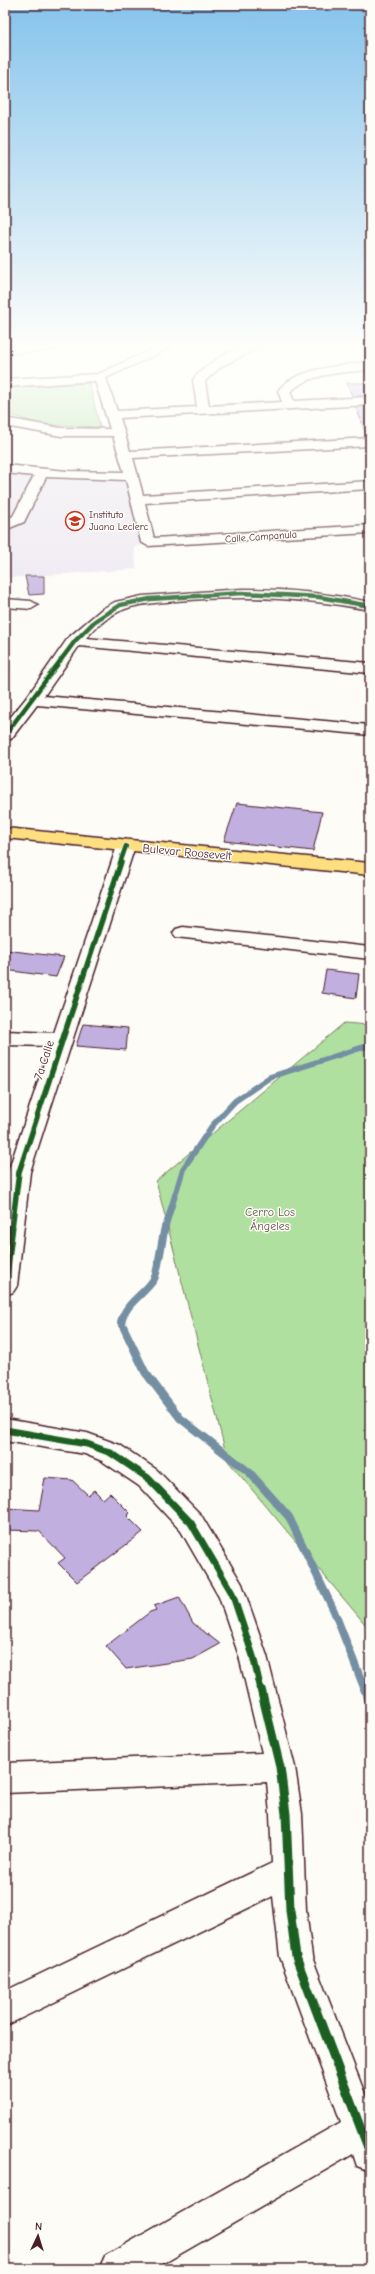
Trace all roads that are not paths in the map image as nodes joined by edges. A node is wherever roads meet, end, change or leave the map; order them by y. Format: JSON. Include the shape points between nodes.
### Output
{"nodes":[{"id":1,"x":124,"y":452,"type":"edge"},
{"id":2,"x":179,"y":452,"type":"edge"},
{"id":3,"x":125,"y":455,"type":"junction"},
{"id":4,"x":5,"y":469,"type":"edge"},
{"id":5,"x":41,"y":474,"type":"junction"},
{"id":6,"x":132,"y":476,"type":"junction"},
{"id":7,"x":370,"y":485,"type":"edge"},
{"id":8,"x":138,"y":499,"type":"junction"},
{"id":9,"x":5,"y":526,"type":"edge"},
{"id":10,"x":370,"y":530,"type":"edge"},
{"id":11,"x":5,"y":603,"type":"edge"},
{"id":12,"x":31,"y":605,"type":"dead end"},
{"id":13,"x":370,"y":606,"type":"edge"},
{"id":14,"x":74,"y":641,"type":"junction"},
{"id":15,"x":370,"y":668,"type":"edge"},
{"id":16,"x":33,"y":700,"type":"junction"},
{"id":17,"x":370,"y":730,"type":"edge"},
{"id":18,"x":5,"y":735,"type":"edge"},
{"id":19,"x":5,"y":833,"type":"edge"},
{"id":20,"x":126,"y":846,"type":"junction"},
{"id":21,"x":370,"y":869,"type":"edge"},
{"id":22,"x":183,"y":933,"type":"dead end"},
{"id":23,"x":370,"y":953,"type":"edge"},
{"id":24,"x":5,"y":1038,"type":"edge"},
{"id":25,"x":62,"y":1040,"type":"junction"},
{"id":26,"x":12,"y":1172,"type":"edge"},
{"id":27,"x":5,"y":1286,"type":"edge"},
{"id":28,"x":5,"y":1430,"type":"edge"},
{"id":29,"x":280,"y":1767,"type":"junction"},
{"id":30,"x":5,"y":1778,"type":"edge"},
{"id":31,"x":288,"y":1872,"type":"junction"},
{"id":32,"x":5,"y":2009,"type":"edge"},
{"id":33,"x":365,"y":2141,"type":"edge"},
{"id":34,"x":118,"y":2269,"type":"edge"}],
"edges":[{"from":1,"to":3,"type":"street"},
{"from":2,"to":3,"type":"street"},
{"from":3,"to":6,"type":"street"},
{"from":4,"to":5,"type":"street"},
{"from":5,"to":6,"type":"street"},
{"from":5,"to":9,"type":"street","via":[[19,519]]},
{"from":6,"to":8,"type":"street"},
{"from":7,"to":8,"type":"street"},
{"from":8,"to":10,"type":"street","name":"Calle Campanula","via":[[146,539],[152,543]]},
{"from":11,"to":12,"type":"street"},
{"from":13,"to":14,"type":"street","via":[[298,595],[246,592],[150,600],[119,605]]},
{"from":14,"to":15,"type":"street"},
{"from":14,"to":16,"type":"street"},
{"from":16,"to":17,"type":"street"},
{"from":16,"to":18,"type":"street"},
{"from":19,"to":20,"type":"main road","name":"Bulevar Roosevelt"},
{"from":20,"to":21,"type":"main road","name":"Bulevar Roosevelt"},
{"from":20,"to":25,"type":"street","name":"7a Calle"},
{"from":22,"to":23,"type":"street"},
{"from":24,"to":25,"type":"street"},
{"from":25,"to":26,"type":"street","name":"7a Calle"},
{"from":26,"to":27,"type":"street","name":"7a Calle"},
{"from":28,"to":29,"type":"street","via":[[87,1444],[111,1453],[148,1478],[191,1523],[232,1593],[253,1656]]},
{"from":29,"to":30,"type":"street"},
{"from":29,"to":31,"type":"street","via":[[286,1814]]},
{"from":31,"to":32,"type":"street"},
{"from":31,"to":33,"type":"street","via":[[296,1957]]},
{"from":33,"to":34,"type":"street"}]}
